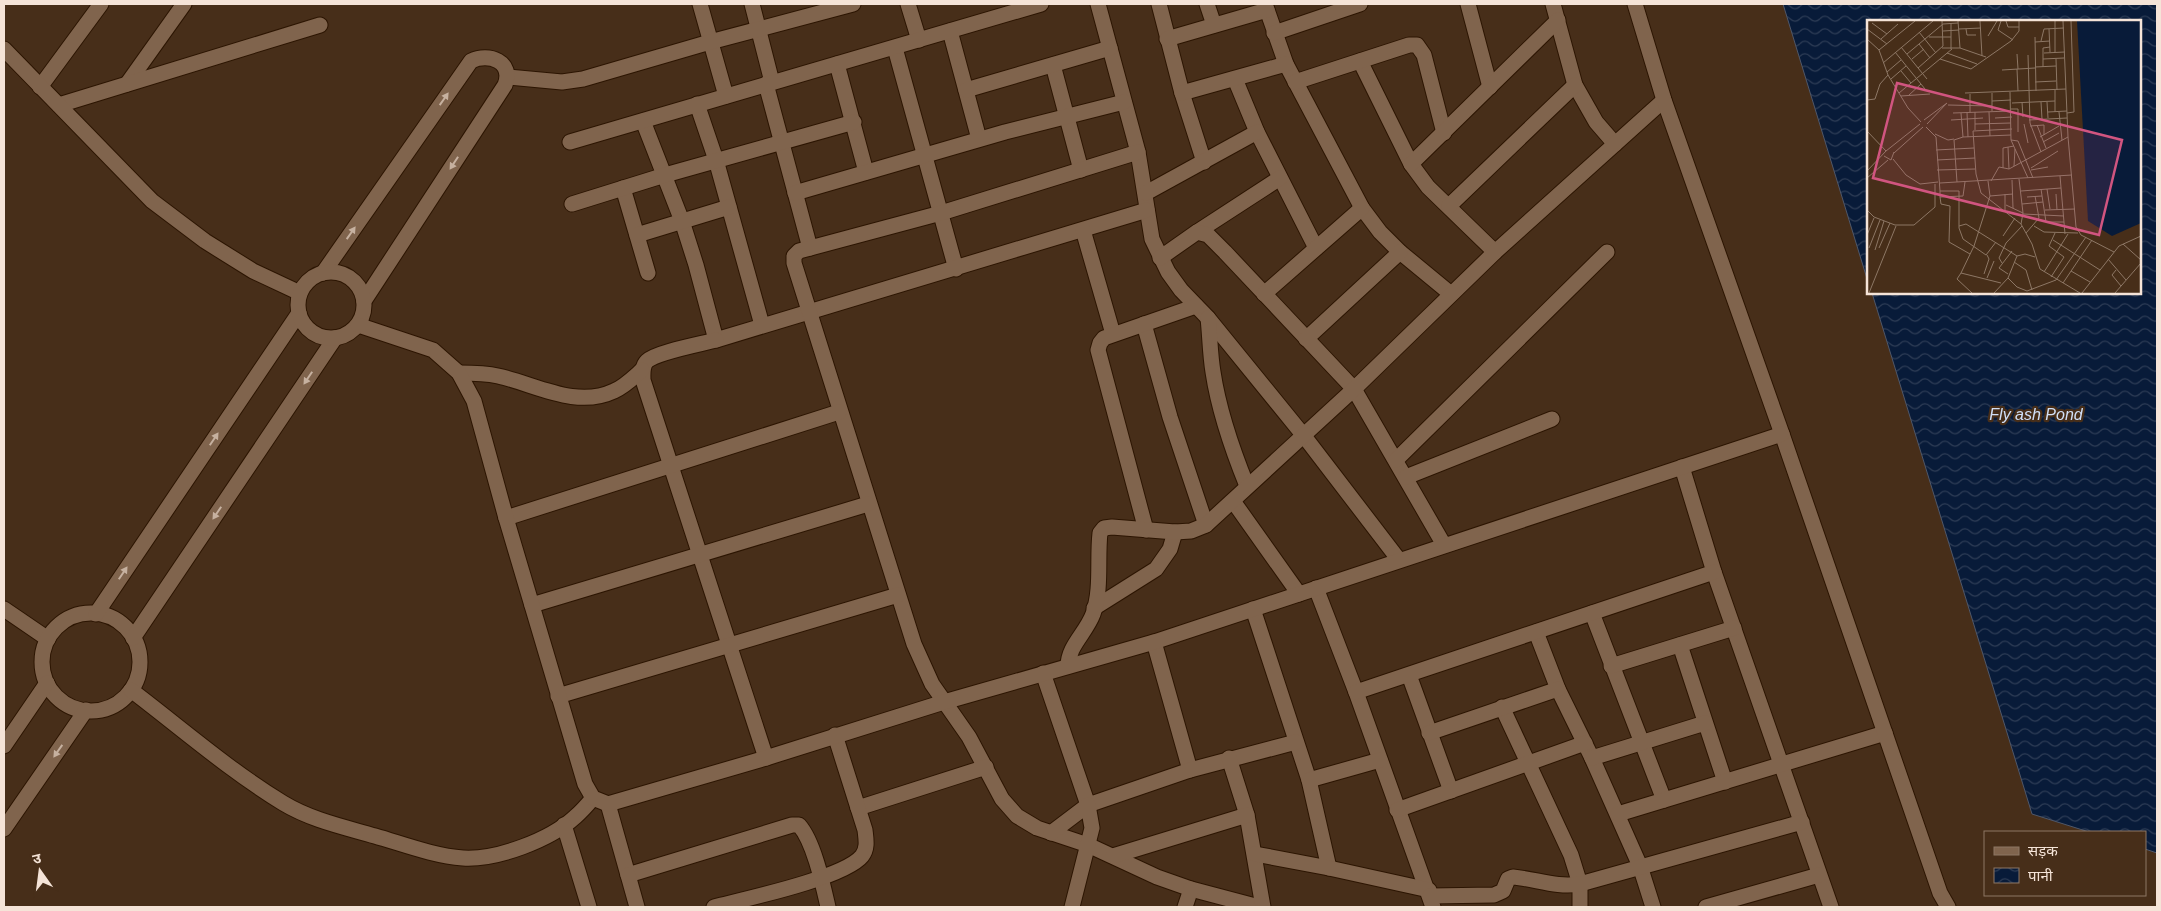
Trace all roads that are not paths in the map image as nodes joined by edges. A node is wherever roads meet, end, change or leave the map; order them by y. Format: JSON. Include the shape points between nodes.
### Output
{"nodes":[{"id":1,"x":101,"y":4,"type":"edge"},
{"id":2,"x":184,"y":4,"type":"edge"},
{"id":3,"x":700,"y":4,"type":"edge"},
{"id":4,"x":752,"y":4,"type":"edge"},
{"id":5,"x":853,"y":4,"type":"edge"},
{"id":6,"x":908,"y":4,"type":"edge"},
{"id":7,"x":1040,"y":4,"type":"edge"},
{"id":8,"x":1098,"y":4,"type":"edge"},
{"id":9,"x":1159,"y":4,"type":"edge"},
{"id":10,"x":1207,"y":4,"type":"edge"},
{"id":11,"x":1360,"y":4,"type":"edge"},
{"id":12,"x":1468,"y":4,"type":"edge"},
{"id":13,"x":1553,"y":4,"type":"edge"},
{"id":14,"x":1636,"y":4,"type":"edge"},
{"id":15,"x":825,"y":7,"type":"edge"},
{"id":16,"x":1266,"y":7,"type":"edge"},
{"id":17,"x":1558,"y":20,"type":"junction"},
{"id":18,"x":320,"y":25,"type":"dead end"},
{"id":19,"x":1214,"y":25,"type":"junction"},
{"id":20,"x":758,"y":29,"type":"junction"},
{"id":21,"x":950,"y":31,"type":"junction"},
{"id":22,"x":1274,"y":33,"type":"junction"},
{"id":23,"x":1167,"y":39,"type":"junction"},
{"id":24,"x":919,"y":40,"type":"junction"},
{"id":25,"x":710,"y":42,"type":"junction"},
{"id":26,"x":895,"y":48,"type":"junction"},
{"id":27,"x":1110,"y":48,"type":"junction"},
{"id":28,"x":4,"y":49,"type":"edge"},
{"id":29,"x":1360,"y":61,"type":"junction"},
{"id":30,"x":837,"y":64,"type":"junction"},
{"id":31,"x":1286,"y":64,"type":"junction"},
{"id":32,"x":1053,"y":65,"type":"junction"},
{"id":33,"x":508,"y":78,"type":"junction"},
{"id":34,"x":1235,"y":79,"type":"junction"},
{"id":35,"x":1295,"y":82,"type":"junction"},
{"id":36,"x":769,"y":83,"type":"junction"},
{"id":37,"x":127,"y":84,"type":"junction"},
{"id":38,"x":1575,"y":85,"type":"junction"},
{"id":39,"x":40,"y":87,"type":"junction"},
{"id":40,"x":1490,"y":87,"type":"junction"},
{"id":41,"x":966,"y":90,"type":"junction"},
{"id":42,"x":1182,"y":93,"type":"junction"},
{"id":43,"x":726,"y":96,"type":"junction"},
{"id":44,"x":1664,"y":100,"type":"junction"},
{"id":45,"x":1124,"y":102,"type":"junction"},
{"id":46,"x":697,"y":104,"type":"junction"},
{"id":47,"x":59,"y":105,"type":"junction"},
{"id":48,"x":1067,"y":116,"type":"junction"},
{"id":49,"x":643,"y":120,"type":"junction"},
{"id":50,"x":854,"y":122,"type":"junction"},
{"id":51,"x":1257,"y":132,"type":"junction"},
{"id":52,"x":1444,"y":133,"type":"junction"},
{"id":53,"x":978,"y":139,"type":"junction"},
{"id":54,"x":570,"y":142,"type":"dead end"},
{"id":55,"x":781,"y":142,"type":"junction"},
{"id":56,"x":1615,"y":144,"type":"junction"},
{"id":57,"x":1138,"y":152,"type":"junction"},
{"id":58,"x":925,"y":156,"type":"junction"},
{"id":59,"x":716,"y":160,"type":"junction"},
{"id":60,"x":1204,"y":162,"type":"junction"},
{"id":61,"x":1411,"y":164,"type":"junction"},
{"id":62,"x":1081,"y":170,"type":"junction"},
{"id":63,"x":866,"y":172,"type":"junction"},
{"id":64,"x":665,"y":175,"type":"junction"},
{"id":65,"x":1280,"y":178,"type":"junction"},
{"id":66,"x":623,"y":188,"type":"junction"},
{"id":67,"x":795,"y":193,"type":"junction"},
{"id":68,"x":1146,"y":193,"type":"junction"},
{"id":69,"x":572,"y":204,"type":"dead end"},
{"id":70,"x":1449,"y":206,"type":"junction"},
{"id":71,"x":730,"y":207,"type":"junction"},
{"id":72,"x":1362,"y":208,"type":"junction"},
{"id":73,"x":1147,"y":210,"type":"junction"},
{"id":74,"x":941,"y":213,"type":"junction"},
{"id":75,"x":682,"y":221,"type":"junction"},
{"id":76,"x":1083,"y":230,"type":"junction"},
{"id":77,"x":1197,"y":232,"type":"junction"},
{"id":78,"x":637,"y":235,"type":"junction"},
{"id":79,"x":810,"y":248,"type":"junction"},
{"id":80,"x":1316,"y":248,"type":"junction"},
{"id":81,"x":1400,"y":252,"type":"junction"},
{"id":82,"x":1495,"y":252,"type":"junction"},
{"id":83,"x":1607,"y":252,"type":"dead end"},
{"id":84,"x":1160,"y":258,"type":"junction"},
{"id":85,"x":956,"y":269,"type":"junction"},
{"id":86,"x":323,"y":272,"type":"junction"},
{"id":87,"x":648,"y":273,"type":"dead end"},
{"id":88,"x":300,"y":293,"type":"junction"},
{"id":89,"x":1264,"y":294,"type":"junction"},
{"id":90,"x":1451,"y":294,"type":"junction"},
{"id":91,"x":364,"y":301,"type":"junction"},
{"id":92,"x":1196,"y":306,"type":"junction"},
{"id":93,"x":808,"y":312,"type":"junction"},
{"id":94,"x":299,"y":313,"type":"junction"},
{"id":95,"x":1208,"y":318,"type":"junction"},
{"id":96,"x":1144,"y":324,"type":"junction"},
{"id":97,"x":358,"y":325,"type":"junction"},
{"id":98,"x":762,"y":325,"type":"junction"},
{"id":99,"x":1113,"y":334,"type":"junction"},
{"id":100,"x":335,"y":338,"type":"junction"},
{"id":101,"x":1306,"y":339,"type":"junction"},
{"id":102,"x":716,"y":340,"type":"junction"},
{"id":103,"x":642,"y":370,"type":"junction"},
{"id":104,"x":459,"y":373,"type":"junction"},
{"id":105,"x":1354,"y":389,"type":"junction"},
{"id":106,"x":840,"y":412,"type":"junction"},
{"id":107,"x":1552,"y":419,"type":"dead end"},
{"id":108,"x":1782,"y":434,"type":"junction"},
{"id":109,"x":1304,"y":436,"type":"junction"},
{"id":110,"x":1396,"y":460,"type":"junction"},
{"id":111,"x":672,"y":465,"type":"junction"},
{"id":112,"x":1682,"y":467,"type":"junction"},
{"id":113,"x":1406,"y":477,"type":"junction"},
{"id":114,"x":1247,"y":486,"type":"junction"},
{"id":115,"x":1233,"y":501,"type":"junction"},
{"id":116,"x":868,"y":504,"type":"junction"},
{"id":117,"x":506,"y":518,"type":"junction"},
{"id":118,"x":1206,"y":525,"type":"junction"},
{"id":119,"x":1146,"y":530,"type":"junction"},
{"id":120,"x":1175,"y":532,"type":"junction"},
{"id":121,"x":1444,"y":546,"type":"junction"},
{"id":122,"x":700,"y":554,"type":"junction"},
{"id":123,"x":1399,"y":560,"type":"junction"},
{"id":124,"x":1714,"y":572,"type":"junction"},
{"id":125,"x":1316,"y":588,"type":"junction"},
{"id":126,"x":1298,"y":594,"type":"junction"},
{"id":127,"x":898,"y":595,"type":"junction"},
{"id":128,"x":532,"y":605,"type":"junction"},
{"id":129,"x":1094,"y":608,"type":"junction"},
{"id":130,"x":4,"y":609,"type":"edge"},
{"id":131,"x":1252,"y":609,"type":"junction"},
{"id":132,"x":1592,"y":613,"type":"junction"},
{"id":133,"x":96,"y":614,"type":"junction"},
{"id":134,"x":1734,"y":628,"type":"junction"},
{"id":135,"x":1536,"y":632,"type":"junction"},
{"id":136,"x":133,"y":638,"type":"junction"},
{"id":137,"x":48,"y":639,"type":"junction"},
{"id":138,"x":1154,"y":642,"type":"junction"},
{"id":139,"x":1680,"y":644,"type":"junction"},
{"id":140,"x":728,"y":645,"type":"junction"},
{"id":141,"x":1068,"y":666,"type":"junction"},
{"id":142,"x":1611,"y":666,"type":"junction"},
{"id":143,"x":1043,"y":673,"type":"junction"},
{"id":144,"x":1409,"y":675,"type":"junction"},
{"id":145,"x":47,"y":683,"type":"junction"},
{"id":146,"x":1558,"y":689,"type":"junction"},
{"id":147,"x":131,"y":690,"type":"junction"},
{"id":148,"x":1356,"y":692,"type":"junction"},
{"id":149,"x":558,"y":696,"type":"junction"},
{"id":150,"x":944,"y":702,"type":"junction"},
{"id":151,"x":1502,"y":707,"type":"junction"},
{"id":152,"x":86,"y":710,"type":"junction"},
{"id":153,"x":1706,"y":723,"type":"junction"},
{"id":154,"x":1429,"y":733,"type":"junction"},
{"id":155,"x":1885,"y":733,"type":"junction"},
{"id":156,"x":835,"y":735,"type":"junction"},
{"id":157,"x":1296,"y":742,"type":"junction"},
{"id":158,"x":1585,"y":742,"type":"junction"},
{"id":159,"x":1641,"y":742,"type":"junction"},
{"id":160,"x":4,"y":746,"type":"edge"},
{"id":161,"x":766,"y":758,"type":"junction"},
{"id":162,"x":1228,"y":758,"type":"junction"},
{"id":163,"x":1592,"y":758,"type":"junction"},
{"id":164,"x":1380,"y":760,"type":"junction"},
{"id":165,"x":1529,"y":763,"type":"junction"},
{"id":166,"x":1781,"y":765,"type":"junction"},
{"id":167,"x":986,"y":766,"type":"junction"},
{"id":168,"x":1190,"y":770,"type":"junction"},
{"id":169,"x":1308,"y":780,"type":"junction"},
{"id":170,"x":1725,"y":782,"type":"junction"},
{"id":171,"x":1451,"y":791,"type":"junction"},
{"id":172,"x":593,"y":798,"type":"junction"},
{"id":173,"x":1664,"y":800,"type":"junction"},
{"id":174,"x":608,"y":804,"type":"junction"},
{"id":175,"x":1088,"y":805,"type":"junction"},
{"id":176,"x":858,"y":808,"type":"junction"},
{"id":177,"x":1397,"y":810,"type":"junction"},
{"id":178,"x":1618,"y":814,"type":"junction"},
{"id":179,"x":1247,"y":815,"type":"junction"},
{"id":180,"x":1802,"y":822,"type":"junction"},
{"id":181,"x":564,"y":825,"type":"junction"},
{"id":182,"x":4,"y":829,"type":"edge"},
{"id":183,"x":1051,"y":833,"type":"junction"},
{"id":184,"x":1088,"y":845,"type":"junction"},
{"id":185,"x":1255,"y":854,"type":"junction"},
{"id":186,"x":1113,"y":856,"type":"junction"},
{"id":187,"x":1640,"y":866,"type":"junction"},
{"id":188,"x":1328,"y":868,"type":"junction"},
{"id":189,"x":628,"y":875,"type":"junction"},
{"id":190,"x":1819,"y":875,"type":"junction"},
{"id":191,"x":821,"y":878,"type":"junction"},
{"id":192,"x":1580,"y":884,"type":"junction"},
{"id":193,"x":1191,"y":889,"type":"junction"},
{"id":194,"x":1431,"y":898,"type":"edge"},
{"id":195,"x":1479,"y":901,"type":"edge"},
{"id":196,"x":589,"y":907,"type":"edge"},
{"id":197,"x":637,"y":907,"type":"edge"},
{"id":198,"x":714,"y":907,"type":"edge"},
{"id":199,"x":828,"y":907,"type":"edge"},
{"id":200,"x":1072,"y":907,"type":"edge"},
{"id":201,"x":1185,"y":907,"type":"edge"},
{"id":202,"x":1259,"y":907,"type":"edge"},
{"id":203,"x":1263,"y":907,"type":"edge"},
{"id":204,"x":1580,"y":907,"type":"edge"},
{"id":205,"x":1653,"y":907,"type":"edge"},
{"id":206,"x":1706,"y":907,"type":"edge"},
{"id":207,"x":1831,"y":907,"type":"edge"},
{"id":208,"x":1948,"y":907,"type":"edge"}],
"edges":[{"from":1,"to":39,"type":"street"},
{"from":2,"to":37,"type":"street"},
{"from":3,"to":25,"type":"street"},
{"from":4,"to":20,"type":"street"},
{"from":5,"to":15,"type":"street"},
{"from":6,"to":24,"type":"street"},
{"from":7,"to":21,"type":"street"},
{"from":8,"to":27,"type":"street"},
{"from":9,"to":23,"type":"street"},
{"from":10,"to":19,"type":"street"},
{"from":11,"to":22,"type":"street"},
{"from":12,"to":40,"type":"street"},
{"from":13,"to":17,"type":"street"},
{"from":14,"to":44,"type":"street"},
{"from":15,"to":20,"type":"street"},
{"from":16,"to":19,"type":"street"},
{"from":16,"to":22,"type":"street"},
{"from":17,"to":38,"type":"street"},
{"from":17,"to":40,"type":"street"},
{"from":18,"to":37,"type":"street"},
{"from":19,"to":23,"type":"street"},
{"from":20,"to":25,"type":"street"},
{"from":20,"to":36,"type":"street"},
{"from":21,"to":24,"type":"street"},
{"from":21,"to":41,"type":"street"},
{"from":22,"to":31,"type":"street"},
{"from":23,"to":42,"type":"street"},
{"from":24,"to":26,"type":"street"},
{"from":25,"to":33,"type":"street","via":[[583,79],[562,82]]},
{"from":25,"to":43,"type":"street"},
{"from":26,"to":30,"type":"street"},
{"from":26,"to":58,"type":"street"},
{"from":27,"to":32,"type":"street"},
{"from":27,"to":45,"type":"street"},
{"from":28,"to":39,"type":"street"},
{"from":29,"to":35,"type":"street"},
{"from":29,"to":52,"type":"street","via":[[1409,44],[1421,48]]},
{"from":29,"to":61,"type":"street"},
{"from":30,"to":36,"type":"street"},
{"from":30,"to":50,"type":"street"},
{"from":31,"to":34,"type":"street"},
{"from":31,"to":35,"type":"street"},
{"from":32,"to":41,"type":"street"},
{"from":32,"to":48,"type":"street"},
{"from":86,"to":33,"type":"street","one_way":true,"via":[[471,61],[479,57],[497,60],[504,66]]},
{"from":33,"to":91,"type":"street","one_way":true},
{"from":34,"to":42,"type":"street"},
{"from":34,"to":51,"type":"street"},
{"from":35,"to":72,"type":"street"},
{"from":36,"to":43,"type":"street"},
{"from":36,"to":55,"type":"street"},
{"from":37,"to":47,"type":"street"},
{"from":38,"to":56,"type":"street","via":[[1596,122]]},
{"from":38,"to":70,"type":"street"},
{"from":39,"to":47,"type":"street"},
{"from":40,"to":52,"type":"street"},
{"from":41,"to":53,"type":"street"},
{"from":42,"to":60,"type":"street"},
{"from":43,"to":46,"type":"street"},
{"from":44,"to":56,"type":"street"},
{"from":44,"to":108,"type":"street"},
{"from":45,"to":48,"type":"street"},
{"from":45,"to":57,"type":"street"},
{"from":46,"to":49,"type":"street"},
{"from":46,"to":59,"type":"street"},
{"from":47,"to":88,"type":"street","via":[[152,201],[254,271]]},
{"from":48,"to":53,"type":"street"},
{"from":48,"to":62,"type":"street"},
{"from":49,"to":54,"type":"street"},
{"from":49,"to":64,"type":"street"},
{"from":50,"to":55,"type":"street"},
{"from":50,"to":63,"type":"street"},
{"from":51,"to":60,"type":"street"},
{"from":51,"to":65,"type":"street"},
{"from":52,"to":61,"type":"street"},
{"from":53,"to":58,"type":"street"},
{"from":55,"to":59,"type":"street"},
{"from":55,"to":67,"type":"street"},
{"from":56,"to":82,"type":"street"},
{"from":57,"to":62,"type":"street"},
{"from":57,"to":68,"type":"street"},
{"from":58,"to":63,"type":"street"},
{"from":58,"to":74,"type":"street"},
{"from":59,"to":64,"type":"street"},
{"from":59,"to":71,"type":"street"},
{"from":60,"to":68,"type":"street"},
{"from":61,"to":70,"type":"street","via":[[1428,187]]},
{"from":62,"to":74,"type":"street"},
{"from":63,"to":67,"type":"street"},
{"from":64,"to":66,"type":"street"},
{"from":64,"to":75,"type":"street"},
{"from":65,"to":77,"type":"street"},
{"from":65,"to":80,"type":"street"},
{"from":66,"to":69,"type":"street"},
{"from":66,"to":78,"type":"street"},
{"from":67,"to":79,"type":"street"},
{"from":68,"to":73,"type":"street"},
{"from":70,"to":82,"type":"street"},
{"from":71,"to":75,"type":"street"},
{"from":71,"to":98,"type":"street"},
{"from":72,"to":80,"type":"street"},
{"from":72,"to":81,"type":"street"},
{"from":73,"to":76,"type":"street"},
{"from":73,"to":84,"type":"street","via":[[1152,239]]},
{"from":74,"to":79,"type":"street"},
{"from":74,"to":85,"type":"street"},
{"from":75,"to":78,"type":"street"},
{"from":75,"to":102,"type":"street"},
{"from":76,"to":85,"type":"street"},
{"from":76,"to":99,"type":"street"},
{"from":77,"to":84,"type":"street"},
{"from":77,"to":89,"type":"street","via":[[1208,235]]},
{"from":78,"to":87,"type":"street"},
{"from":79,"to":93,"type":"street","via":[[794,256]]},
{"from":80,"to":89,"type":"street"},
{"from":81,"to":90,"type":"street"},
{"from":81,"to":101,"type":"street"},
{"from":82,"to":90,"type":"street"},
{"from":83,"to":110,"type":"street"},
{"from":84,"to":92,"type":"street"},
{"from":85,"to":93,"type":"street"},
{"from":86,"to":88,"type":"street","via":[[305,284]]},
{"from":86,"to":91,"type":"street","via":[[333,271],[353,279]]},
{"from":88,"to":94,"type":"street"},
{"from":89,"to":101,"type":"street"},
{"from":90,"to":105,"type":"street"},
{"from":91,"to":97,"type":"street"},
{"from":92,"to":95,"type":"street"},
{"from":92,"to":96,"type":"street"},
{"from":93,"to":98,"type":"street"},
{"from":93,"to":106,"type":"street"},
{"from":94,"to":100,"type":"street","via":[[310,331]]},
{"from":133,"to":94,"type":"street","one_way":true},
{"from":95,"to":109,"type":"street"},
{"from":95,"to":114,"type":"street","via":[[1213,372],[1222,413]]},
{"from":96,"to":99,"type":"street"},
{"from":96,"to":118,"type":"street","via":[[1170,417]]},
{"from":97,"to":100,"type":"street"},
{"from":97,"to":104,"type":"street","via":[[433,350]]},
{"from":98,"to":102,"type":"street"},
{"from":99,"to":119,"type":"street","via":[[1104,338],[1098,350]]},
{"from":100,"to":136,"type":"street","one_way":true},
{"from":101,"to":105,"type":"street"},
{"from":102,"to":103,"type":"street","via":[[656,356],[646,362]]},
{"from":103,"to":104,"type":"street","via":[[616,390],[602,396],[586,397],[563,396],[498,376]]},
{"from":103,"to":111,"type":"street"},
{"from":104,"to":117,"type":"street","via":[[474,401]]},
{"from":105,"to":109,"type":"street"},
{"from":105,"to":110,"type":"street"},
{"from":106,"to":111,"type":"street"},
{"from":106,"to":116,"type":"street"},
{"from":107,"to":113,"type":"street"},
{"from":108,"to":112,"type":"street"},
{"from":108,"to":155,"type":"street"},
{"from":109,"to":114,"type":"street"},
{"from":109,"to":123,"type":"street"},
{"from":110,"to":113,"type":"street"},
{"from":111,"to":117,"type":"street"},
{"from":111,"to":122,"type":"street"},
{"from":112,"to":121,"type":"street"},
{"from":112,"to":124,"type":"street"},
{"from":113,"to":121,"type":"street"},
{"from":114,"to":115,"type":"street"},
{"from":115,"to":118,"type":"street"},
{"from":115,"to":126,"type":"street"},
{"from":116,"to":122,"type":"street"},
{"from":116,"to":127,"type":"street"},
{"from":117,"to":128,"type":"street"},
{"from":118,"to":120,"type":"street","via":[[1191,531]]},
{"from":119,"to":120,"type":"street"},
{"from":119,"to":129,"type":"street","via":[[1112,527],[1104,528],[1100,533]]},
{"from":120,"to":129,"type":"street","via":[[1170,550],[1156,569]]},
{"from":121,"to":123,"type":"street"},
{"from":122,"to":128,"type":"street"},
{"from":122,"to":140,"type":"street"},
{"from":123,"to":125,"type":"street"},
{"from":124,"to":132,"type":"street"},
{"from":124,"to":134,"type":"street"},
{"from":125,"to":126,"type":"street"},
{"from":125,"to":148,"type":"street"},
{"from":126,"to":131,"type":"street"},
{"from":127,"to":140,"type":"street"},
{"from":127,"to":150,"type":"street","via":[[914,644]]},
{"from":128,"to":149,"type":"street"},
{"from":129,"to":141,"type":"street","via":[[1069,655]]},
{"from":130,"to":137,"type":"street"},
{"from":131,"to":138,"type":"street"},
{"from":131,"to":157,"type":"street"},
{"from":132,"to":135,"type":"street"},
{"from":132,"to":142,"type":"street"},
{"from":133,"to":136,"type":"street","via":[[118,621]]},
{"from":133,"to":137,"type":"street","via":[[64,622]]},
{"from":134,"to":139,"type":"street"},
{"from":134,"to":166,"type":"street"},
{"from":135,"to":144,"type":"street"},
{"from":135,"to":146,"type":"street"},
{"from":136,"to":147,"type":"street","via":[[140,659],[138,675]]},
{"from":137,"to":145,"type":"street","via":[[42,660]]},
{"from":138,"to":141,"type":"street"},
{"from":138,"to":168,"type":"street"},
{"from":139,"to":142,"type":"street"},
{"from":139,"to":153,"type":"street"},
{"from":140,"to":149,"type":"street"},
{"from":140,"to":161,"type":"street"},
{"from":141,"to":143,"type":"street"},
{"from":142,"to":159,"type":"street"},
{"from":143,"to":150,"type":"street"},
{"from":143,"to":175,"type":"street"},
{"from":144,"to":148,"type":"street"},
{"from":144,"to":154,"type":"street"},
{"from":145,"to":152,"type":"street","via":[[67,704]]},
{"from":145,"to":160,"type":"street"},
{"from":146,"to":151,"type":"street"},
{"from":146,"to":158,"type":"street"},
{"from":147,"to":152,"type":"street","via":[[116,704],[96,711]]},
{"from":147,"to":181,"type":"street","via":[[252,783],[316,820],[463,858],[486,857],[515,849]]},
{"from":148,"to":164,"type":"street"},
{"from":149,"to":172,"type":"street","via":[[585,784]]},
{"from":150,"to":156,"type":"street"},
{"from":150,"to":167,"type":"street"},
{"from":151,"to":154,"type":"street"},
{"from":151,"to":165,"type":"street"},
{"from":152,"to":182,"type":"street","one_way":true},
{"from":153,"to":159,"type":"street"},
{"from":153,"to":170,"type":"street"},
{"from":154,"to":171,"type":"street"},
{"from":155,"to":166,"type":"street"},
{"from":155,"to":208,"type":"street","via":[[1940,893]]},
{"from":156,"to":161,"type":"street"},
{"from":156,"to":176,"type":"street"},
{"from":157,"to":162,"type":"street"},
{"from":157,"to":169,"type":"street"},
{"from":158,"to":163,"type":"street"},
{"from":158,"to":165,"type":"street"},
{"from":159,"to":163,"type":"street"},
{"from":159,"to":173,"type":"street"},
{"from":161,"to":174,"type":"street"},
{"from":162,"to":168,"type":"street"},
{"from":162,"to":179,"type":"street"},
{"from":163,"to":178,"type":"street"},
{"from":164,"to":169,"type":"street"},
{"from":164,"to":177,"type":"street"},
{"from":165,"to":171,"type":"street"},
{"from":165,"to":192,"type":"street","via":[[1571,855]]},
{"from":166,"to":170,"type":"street"},
{"from":166,"to":180,"type":"street"},
{"from":167,"to":176,"type":"street"},
{"from":167,"to":183,"type":"street","via":[[1002,799],[1017,816]]},
{"from":168,"to":175,"type":"street"},
{"from":169,"to":188,"type":"street"},
{"from":170,"to":173,"type":"street"},
{"from":171,"to":177,"type":"street"},
{"from":172,"to":174,"type":"street"},
{"from":172,"to":181,"type":"street"},
{"from":173,"to":178,"type":"street"},
{"from":174,"to":189,"type":"street"},
{"from":175,"to":183,"type":"street"},
{"from":175,"to":184,"type":"street","via":[[1092,828]]},
{"from":176,"to":191,"type":"street","via":[[866,830],[867,845],[862,856],[850,866]]},
{"from":177,"to":194,"type":"street"},
{"from":178,"to":187,"type":"street"},
{"from":179,"to":185,"type":"street"},
{"from":179,"to":186,"type":"street"},
{"from":180,"to":187,"type":"street"},
{"from":180,"to":190,"type":"street"},
{"from":181,"to":196,"type":"street"},
{"from":183,"to":184,"type":"street"},
{"from":184,"to":186,"type":"street"},
{"from":184,"to":200,"type":"street"},
{"from":185,"to":188,"type":"street"},
{"from":185,"to":203,"type":"street"},
{"from":186,"to":193,"type":"street"},
{"from":187,"to":192,"type":"street"},
{"from":187,"to":205,"type":"street"},
{"from":188,"to":194,"type":"street"},
{"from":189,"to":191,"type":"street","via":[[799,825]]},
{"from":189,"to":197,"type":"street"},
{"from":190,"to":206,"type":"street"},
{"from":190,"to":207,"type":"street"},
{"from":191,"to":198,"type":"street"},
{"from":191,"to":199,"type":"street"},
{"from":192,"to":195,"type":"street","via":[[1555,885],[1513,878],[1508,879],[1499,894]]},
{"from":192,"to":204,"type":"street"},
{"from":193,"to":201,"type":"street"},
{"from":193,"to":202,"type":"street"},
{"from":194,"to":195,"type":"street"}]}
